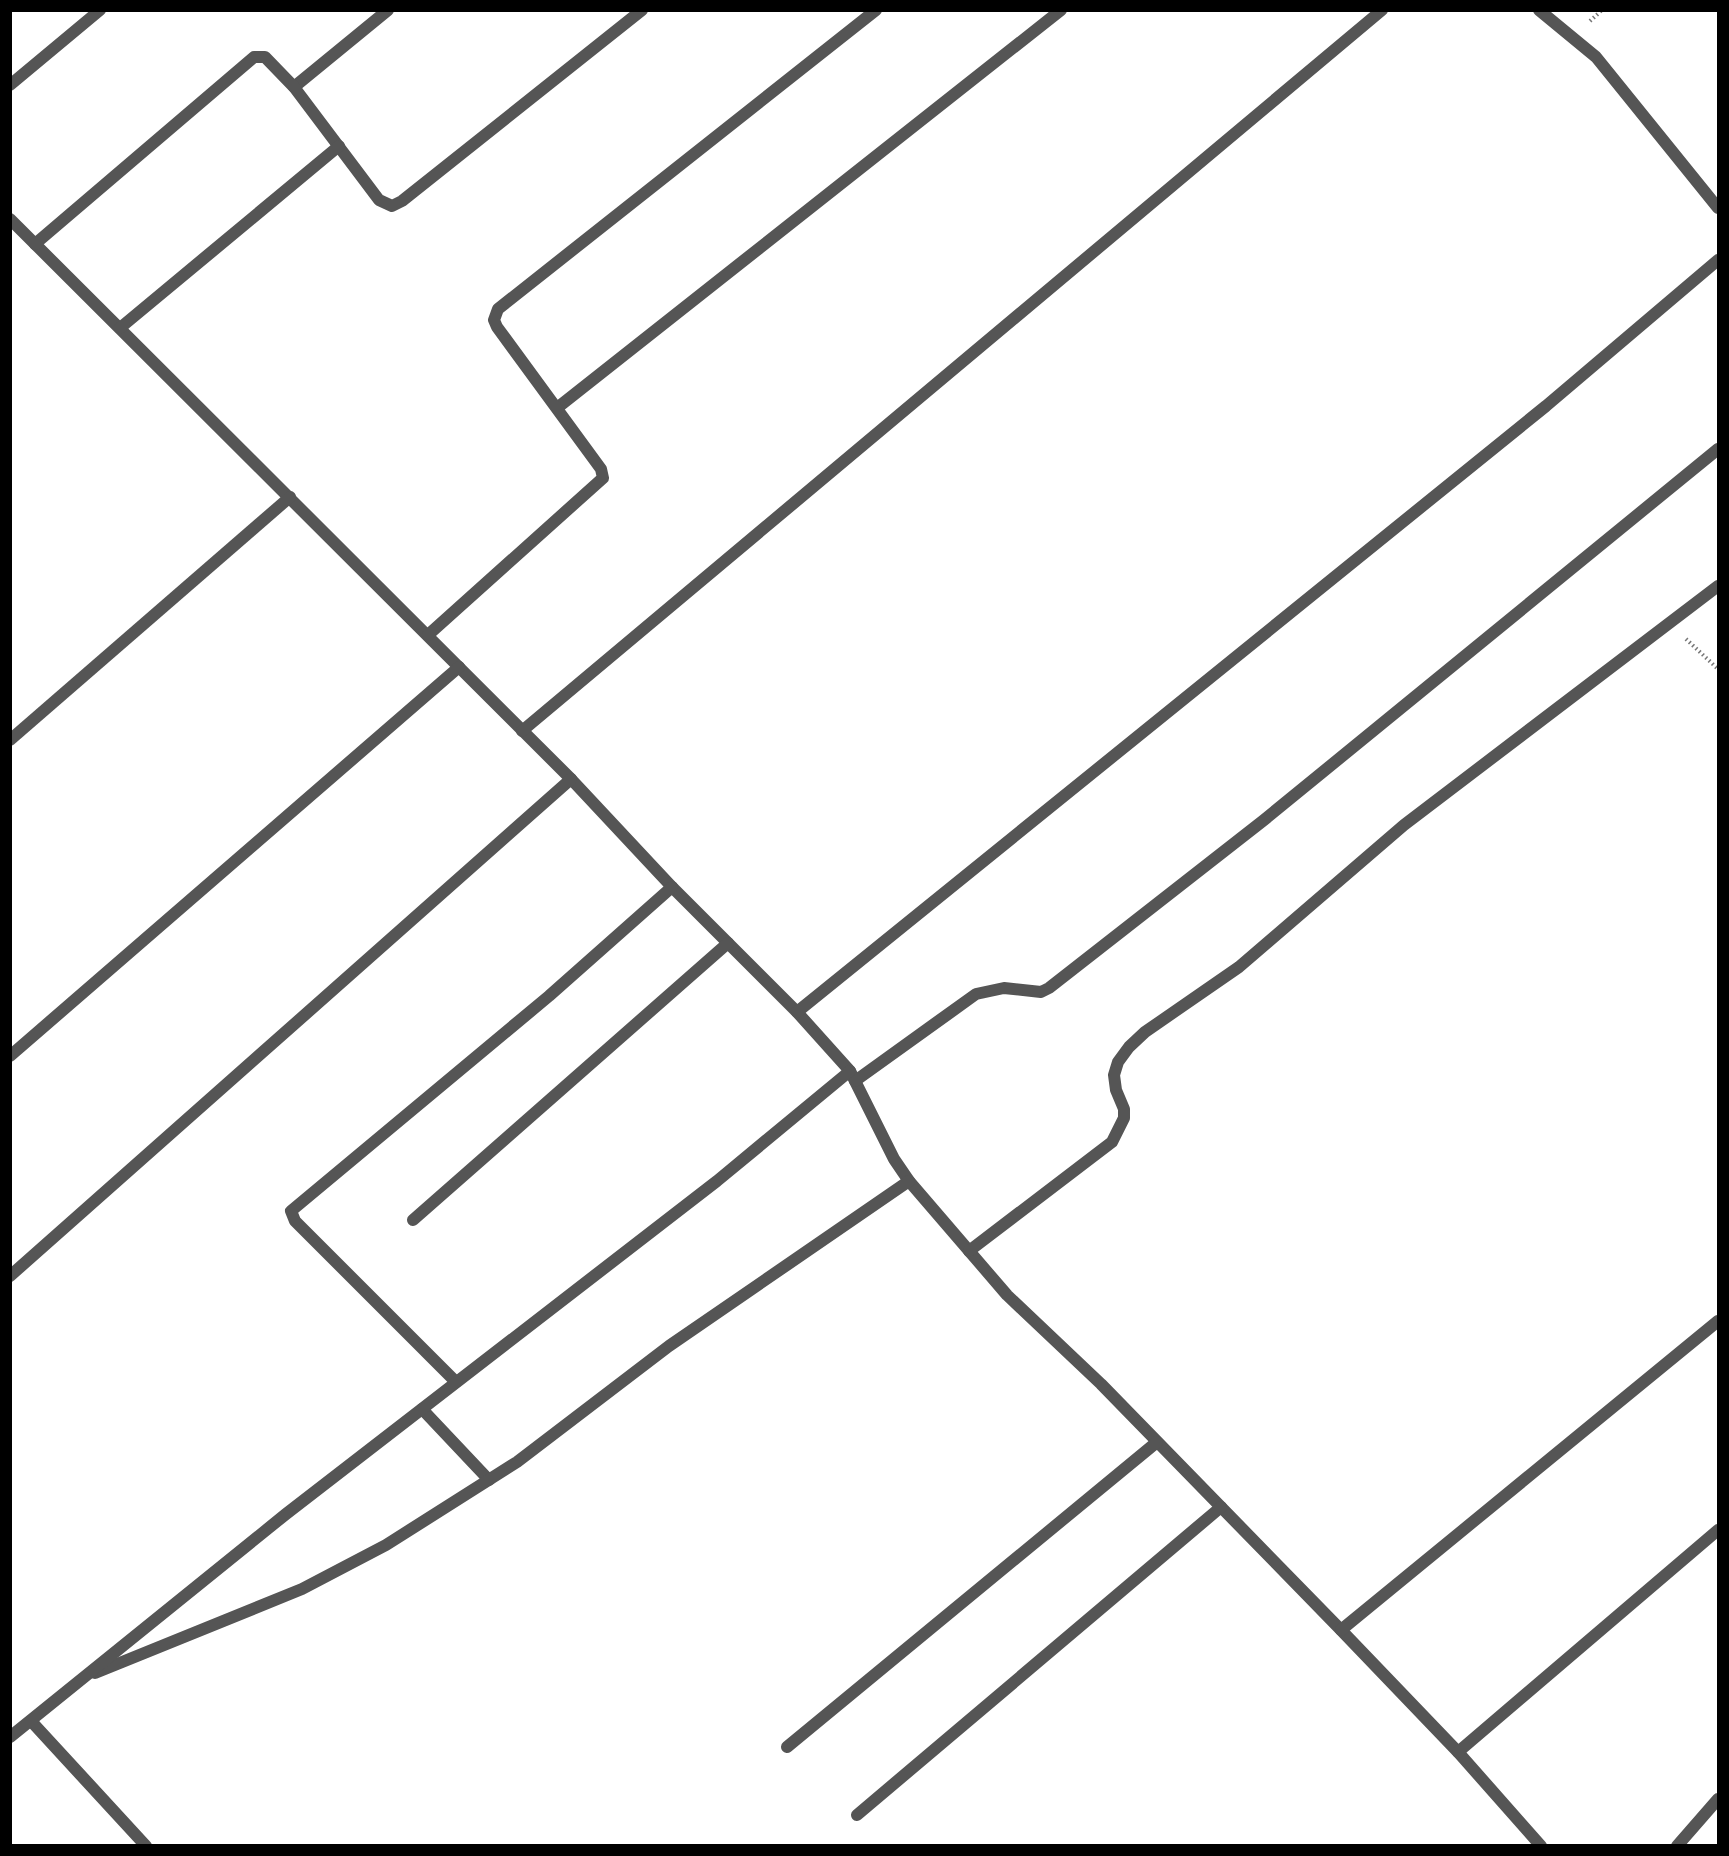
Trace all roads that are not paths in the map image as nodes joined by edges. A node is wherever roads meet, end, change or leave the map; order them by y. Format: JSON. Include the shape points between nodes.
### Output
{"nodes":[{"id":1,"x":100,"y":10,"type":"edge"},
{"id":2,"x":388,"y":10,"type":"edge"},
{"id":3,"x":642,"y":10,"type":"edge"},
{"id":4,"x":876,"y":10,"type":"edge"},
{"id":5,"x":1061,"y":10,"type":"edge"},
{"id":6,"x":1382,"y":10,"type":"edge"},
{"id":7,"x":1539,"y":10,"type":"edge"},
{"id":8,"x":10,"y":85,"type":"edge"},
{"id":9,"x":294,"y":87,"type":"junction"},
{"id":10,"x":339,"y":146,"type":"junction"},
{"id":11,"x":1719,"y":207,"type":"edge"},
{"id":12,"x":10,"y":219,"type":"edge"},
{"id":13,"x":35,"y":244,"type":"junction"},
{"id":14,"x":1719,"y":260,"type":"edge"},
{"id":15,"x":120,"y":328,"type":"junction"},
{"id":16,"x":557,"y":408,"type":"junction"},
{"id":17,"x":1719,"y":449,"type":"edge"},
{"id":18,"x":290,"y":497,"type":"junction"},
{"id":19,"x":1719,"y":586,"type":"edge"},
{"id":20,"x":428,"y":635,"type":"junction"},
{"id":21,"x":459,"y":667,"type":"junction"},
{"id":22,"x":522,"y":730,"type":"junction"},
{"id":23,"x":10,"y":740,"type":"edge"},
{"id":24,"x":571,"y":779,"type":"junction"},
{"id":25,"x":672,"y":886,"type":"junction"},
{"id":26,"x":728,"y":943,"type":"junction"},
{"id":27,"x":797,"y":1012,"type":"junction"},
{"id":28,"x":10,"y":1056,"type":"edge"},
{"id":29,"x":852,"y":1076,"type":"junction"},
{"id":30,"x":909,"y":1180,"type":"junction"},
{"id":31,"x":413,"y":1220,"type":"dead end"},
{"id":32,"x":969,"y":1251,"type":"junction"},
{"id":33,"x":10,"y":1276,"type":"edge"},
{"id":34,"x":1719,"y":1321,"type":"edge"},
{"id":35,"x":456,"y":1382,"type":"junction"},
{"id":36,"x":422,"y":1409,"type":"junction"},
{"id":37,"x":1157,"y":1443,"type":"junction"},
{"id":38,"x":489,"y":1480,"type":"junction"},
{"id":39,"x":1221,"y":1507,"type":"junction"},
{"id":40,"x":1719,"y":1530,"type":"edge"},
{"id":41,"x":1341,"y":1630,"type":"junction"},
{"id":42,"x":83,"y":1678,"type":"junction"},
{"id":43,"x":31,"y":1721,"type":"junction"},
{"id":44,"x":10,"y":1737,"type":"edge"},
{"id":45,"x":787,"y":1747,"type":"dead end"},
{"id":46,"x":1458,"y":1752,"type":"junction"},
{"id":47,"x":1719,"y":1799,"type":"edge"},
{"id":48,"x":857,"y":1815,"type":"dead end"},
{"id":49,"x":146,"y":1845,"type":"edge"},
{"id":50,"x":1541,"y":1845,"type":"edge"},
{"id":51,"x":1677,"y":1845,"type":"edge"}],
"edges":[{"from":1,"to":8,"type":"street"},
{"from":2,"to":9,"type":"street"},
{"from":3,"to":10,"type":"street","via":[[397,204],[386,205],[379,200]]},
{"from":4,"to":16,"type":"street","via":[[498,309],[494,320],[497,327]]},
{"from":5,"to":16,"type":"street"},
{"from":6,"to":22,"type":"street"},
{"from":7,"to":11,"type":"street","via":[[1596,57]]},
{"from":9,"to":10,"type":"street"},
{"from":9,"to":13,"type":"street","via":[[265,57],[249,59]]},
{"from":10,"to":15,"type":"street"},
{"from":12,"to":13,"type":"street"},
{"from":13,"to":15,"type":"street"},
{"from":14,"to":27,"type":"street","via":[[1537,413]]},
{"from":15,"to":18,"type":"street"},
{"from":16,"to":20,"type":"street","via":[[602,469],[601,482]]},
{"from":17,"to":29,"type":"street","via":[[1263,820],[1049,988],[1041,992],[1004,988],[976,994]]},
{"from":18,"to":20,"type":"street"},
{"from":18,"to":23,"type":"street"},
{"from":19,"to":32,"type":"street","via":[[1404,825],[1239,967],[1137,1040],[1114,1075],[1124,1118],[1112,1142]]},
{"from":20,"to":21,"type":"street"},
{"from":21,"to":22,"type":"street"},
{"from":21,"to":28,"type":"street"},
{"from":22,"to":24,"type":"street"},
{"from":24,"to":25,"type":"street"},
{"from":24,"to":33,"type":"street"},
{"from":25,"to":26,"type":"street"},
{"from":25,"to":35,"type":"street","via":[[549,996],[291,1211],[294,1221]]},
{"from":26,"to":27,"type":"street"},
{"from":26,"to":31,"type":"street"},
{"from":27,"to":29,"type":"street"},
{"from":29,"to":30,"type":"street","via":[[894,1159]]},
{"from":29,"to":35,"type":"street"},
{"from":30,"to":32,"type":"street"},
{"from":30,"to":38,"type":"street","via":[[669,1346]]},
{"from":32,"to":37,"type":"street","via":[[1007,1295]]},
{"from":34,"to":41,"type":"street"},
{"from":35,"to":36,"type":"street"},
{"from":36,"to":38,"type":"street"},
{"from":36,"to":42,"type":"street"},
{"from":37,"to":39,"type":"street"},
{"from":37,"to":45,"type":"street"},
{"from":38,"to":42,"type":"street","via":[[386,1545],[302,1588]]},
{"from":39,"to":41,"type":"street"},
{"from":39,"to":48,"type":"street"},
{"from":40,"to":46,"type":"street"},
{"from":41,"to":46,"type":"street"},
{"from":42,"to":43,"type":"street"},
{"from":43,"to":44,"type":"street"},
{"from":43,"to":49,"type":"street"},
{"from":46,"to":50,"type":"street"},
{"from":47,"to":51,"type":"street"}]}
